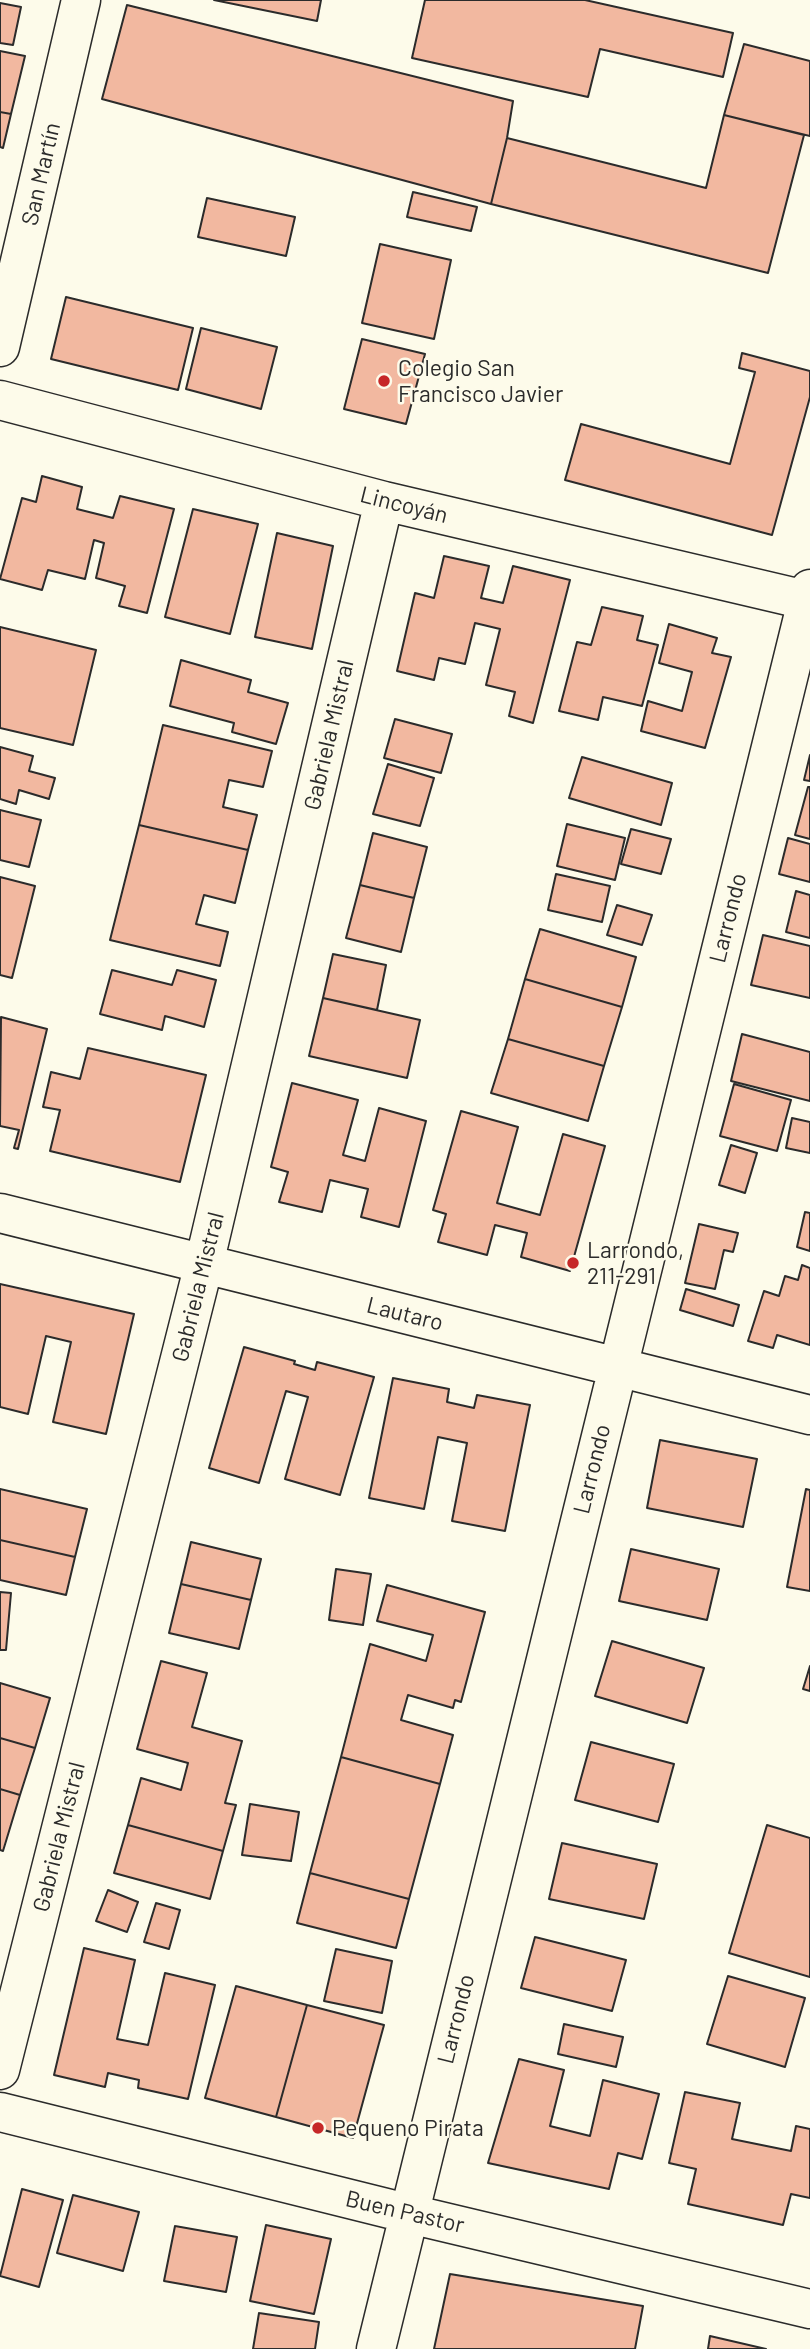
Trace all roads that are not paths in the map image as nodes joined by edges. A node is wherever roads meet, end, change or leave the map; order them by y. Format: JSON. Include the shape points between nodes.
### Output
{"nodes":[{"id":1,"x":81,"y":0,"type":"edge"},
{"id":2,"x":0,"y":347,"type":"edge"},
{"id":3,"x":0,"y":400,"type":"edge"},
{"id":4,"x":384,"y":501,"type":"junction"},
{"id":5,"x":809,"y":596,"type":"edge"},
{"id":6,"x":0,"y":1213,"type":"edge"},
{"id":7,"x":204,"y":1264,"type":"junction"},
{"id":8,"x":617,"y":1367,"type":"junction"},
{"id":9,"x":810,"y":1415,"type":"edge"},
{"id":10,"x":0,"y":2070,"type":"edge"},
{"id":11,"x":0,"y":2112,"type":"edge"},
{"id":12,"x":410,"y":2214,"type":"junction"},
{"id":13,"x":810,"y":2309,"type":"edge"},
{"id":14,"x":376,"y":2349,"type":"edge"}],
"edges":[{"from":1,"to":2,"type":"street","name":"San Martín"},
{"from":3,"to":4,"type":"street","name":"Lincoyán"},
{"from":4,"to":5,"type":"street","name":"Lincoyán"},
{"from":4,"to":7,"type":"street","name":"Gabriela Mistral"},
{"from":5,"to":8,"type":"street","name":"Larrondo"},
{"from":6,"to":7,"type":"street","name":"Lautaro"},
{"from":7,"to":8,"type":"street","name":"Lautaro"},
{"from":7,"to":10,"type":"street","name":"Gabriela Mistral"},
{"from":8,"to":9,"type":"street","name":"Lautaro"},
{"from":8,"to":12,"type":"street","name":"Larrondo"},
{"from":11,"to":12,"type":"street","name":"Buen Pastor"},
{"from":12,"to":13,"type":"street","name":"Buen Pastor"},
{"from":12,"to":14,"type":"street","name":"Larrondo"}]}
